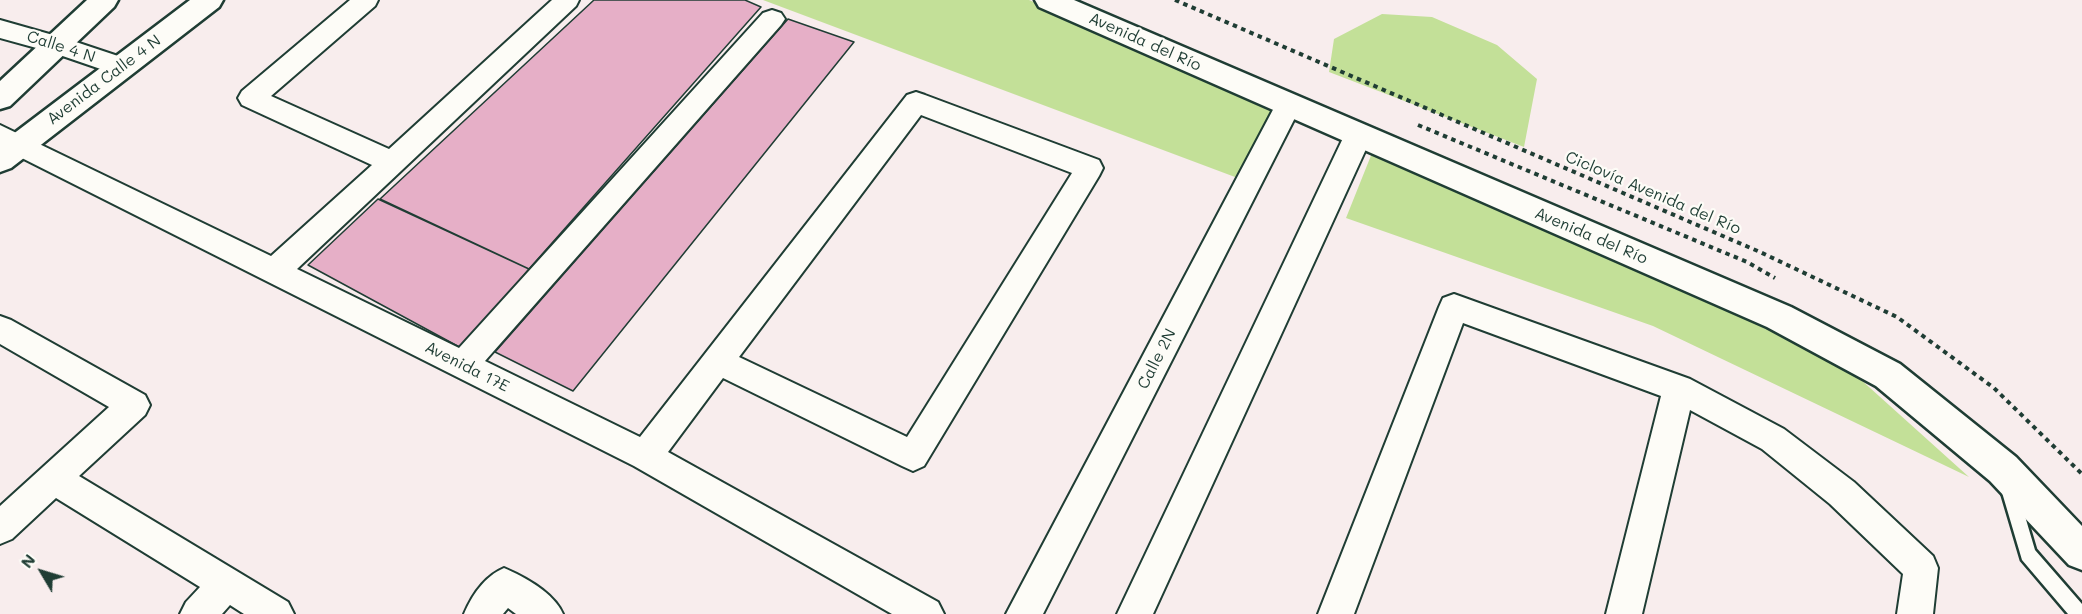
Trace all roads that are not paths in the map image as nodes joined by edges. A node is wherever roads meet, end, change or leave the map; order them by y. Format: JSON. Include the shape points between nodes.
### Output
{"nodes":[{"id":1,"x":104,"y":0,"type":"edge"},
{"id":2,"x":209,"y":0,"type":"edge"},
{"id":3,"x":366,"y":0,"type":"edge"},
{"id":4,"x":567,"y":0,"type":"edge"},
{"id":5,"x":1049,"y":0,"type":"edge"},
{"id":6,"x":772,"y":19,"type":"dead end"},
{"id":7,"x":0,"y":29,"type":"edge"},
{"id":8,"x":58,"y":45,"type":"junction"},
{"id":9,"x":121,"y":67,"type":"junction"},
{"id":10,"x":0,"y":98,"type":"edge"},
{"id":11,"x":1289,"y":104,"type":"junction"},
{"id":12,"x":1358,"y":136,"type":"junction"},
{"id":13,"x":6,"y":146,"type":"edge"},
{"id":14,"x":392,"y":162,"type":"junction"},
{"id":15,"x":274,"y":272,"type":"junction"},
{"id":16,"x":0,"y":329,"type":"edge"},
{"id":17,"x":718,"y":361,"type":"junction"},
{"id":18,"x":463,"y":365,"type":"junction"},
{"id":19,"x":1679,"y":389,"type":"junction"},
{"id":20,"x":645,"y":456,"type":"junction"},
{"id":21,"x":2004,"y":469,"type":"junction"},
{"id":22,"x":53,"y":478,"type":"junction"},
{"id":23,"x":0,"y":528,"type":"edge"},
{"id":24,"x":2082,"y":552,"type":"edge"},
{"id":25,"x":225,"y":585,"type":"junction"},
{"id":26,"x":198,"y":614,"type":"edge"},
{"id":27,"x":276,"y":614,"type":"edge"},
{"id":28,"x":482,"y":614,"type":"edge"},
{"id":29,"x":544,"y":614,"type":"edge"},
{"id":30,"x":926,"y":614,"type":"edge"},
{"id":31,"x":1024,"y":614,"type":"edge"},
{"id":32,"x":1135,"y":614,"type":"edge"},
{"id":33,"x":1336,"y":614,"type":"edge"},
{"id":34,"x":1624,"y":614,"type":"edge"},
{"id":35,"x":1916,"y":614,"type":"edge"},
{"id":36,"x":2079,"y":614,"type":"edge"}],
"edges":[{"from":1,"to":8,"type":"main road"},
{"from":2,"to":9,"type":"main road","name":"Avenida Calle 4 N"},
{"from":3,"to":14,"type":"street","via":[[250,98]]},
{"from":4,"to":14,"type":"street"},
{"from":5,"to":11,"type":"main road","name":"Avenida del Río"},
{"from":6,"to":18,"type":"street"},
{"from":7,"to":8,"type":"street","name":"Calle 4 N"},
{"from":8,"to":9,"type":"street","name":"Calle 4 N"},
{"from":8,"to":10,"type":"main road"},
{"from":9,"to":13,"type":"main road","name":"Avenida Calle 4 N"},
{"from":11,"to":12,"type":"main road","name":"Avenida del Río"},
{"from":11,"to":31,"type":"street","name":"Calle 2N"},
{"from":12,"to":21,"type":"main road","name":"Avenida del Río","via":[[1779,317],[1888,375]]},
{"from":12,"to":32,"type":"street"},
{"from":13,"to":15,"type":"street","name":"Avenida 17E"},
{"from":14,"to":15,"type":"street"},
{"from":15,"to":18,"type":"street","name":"Avenida 17E"},
{"from":16,"to":22,"type":"street","via":[[134,405]]},
{"from":17,"to":17,"type":"street","via":[[916,102],[1089,168],[913,456]]},
{"from":17,"to":20,"type":"street"},
{"from":18,"to":20,"type":"street","name":"Avenida 17E"},
{"from":19,"to":33,"type":"street","via":[[1454,307]]},
{"from":19,"to":34,"type":"street"},
{"from":19,"to":35,"type":"street","via":[[1773,439],[1842,493],[1921,568]]},
{"from":20,"to":30,"type":"street","name":"Avenida 17E"},
{"from":21,"to":24,"type":"main road","name":"Avenida del Río"},
{"from":21,"to":36,"type":"lane","via":[[2028,554]]},
{"from":22,"to":23,"type":"street"},
{"from":22,"to":25,"type":"street"},
{"from":25,"to":26,"type":"street"},
{"from":25,"to":27,"type":"street"},
{"from":28,"to":29,"type":"street","via":[[504,585]]}]}
